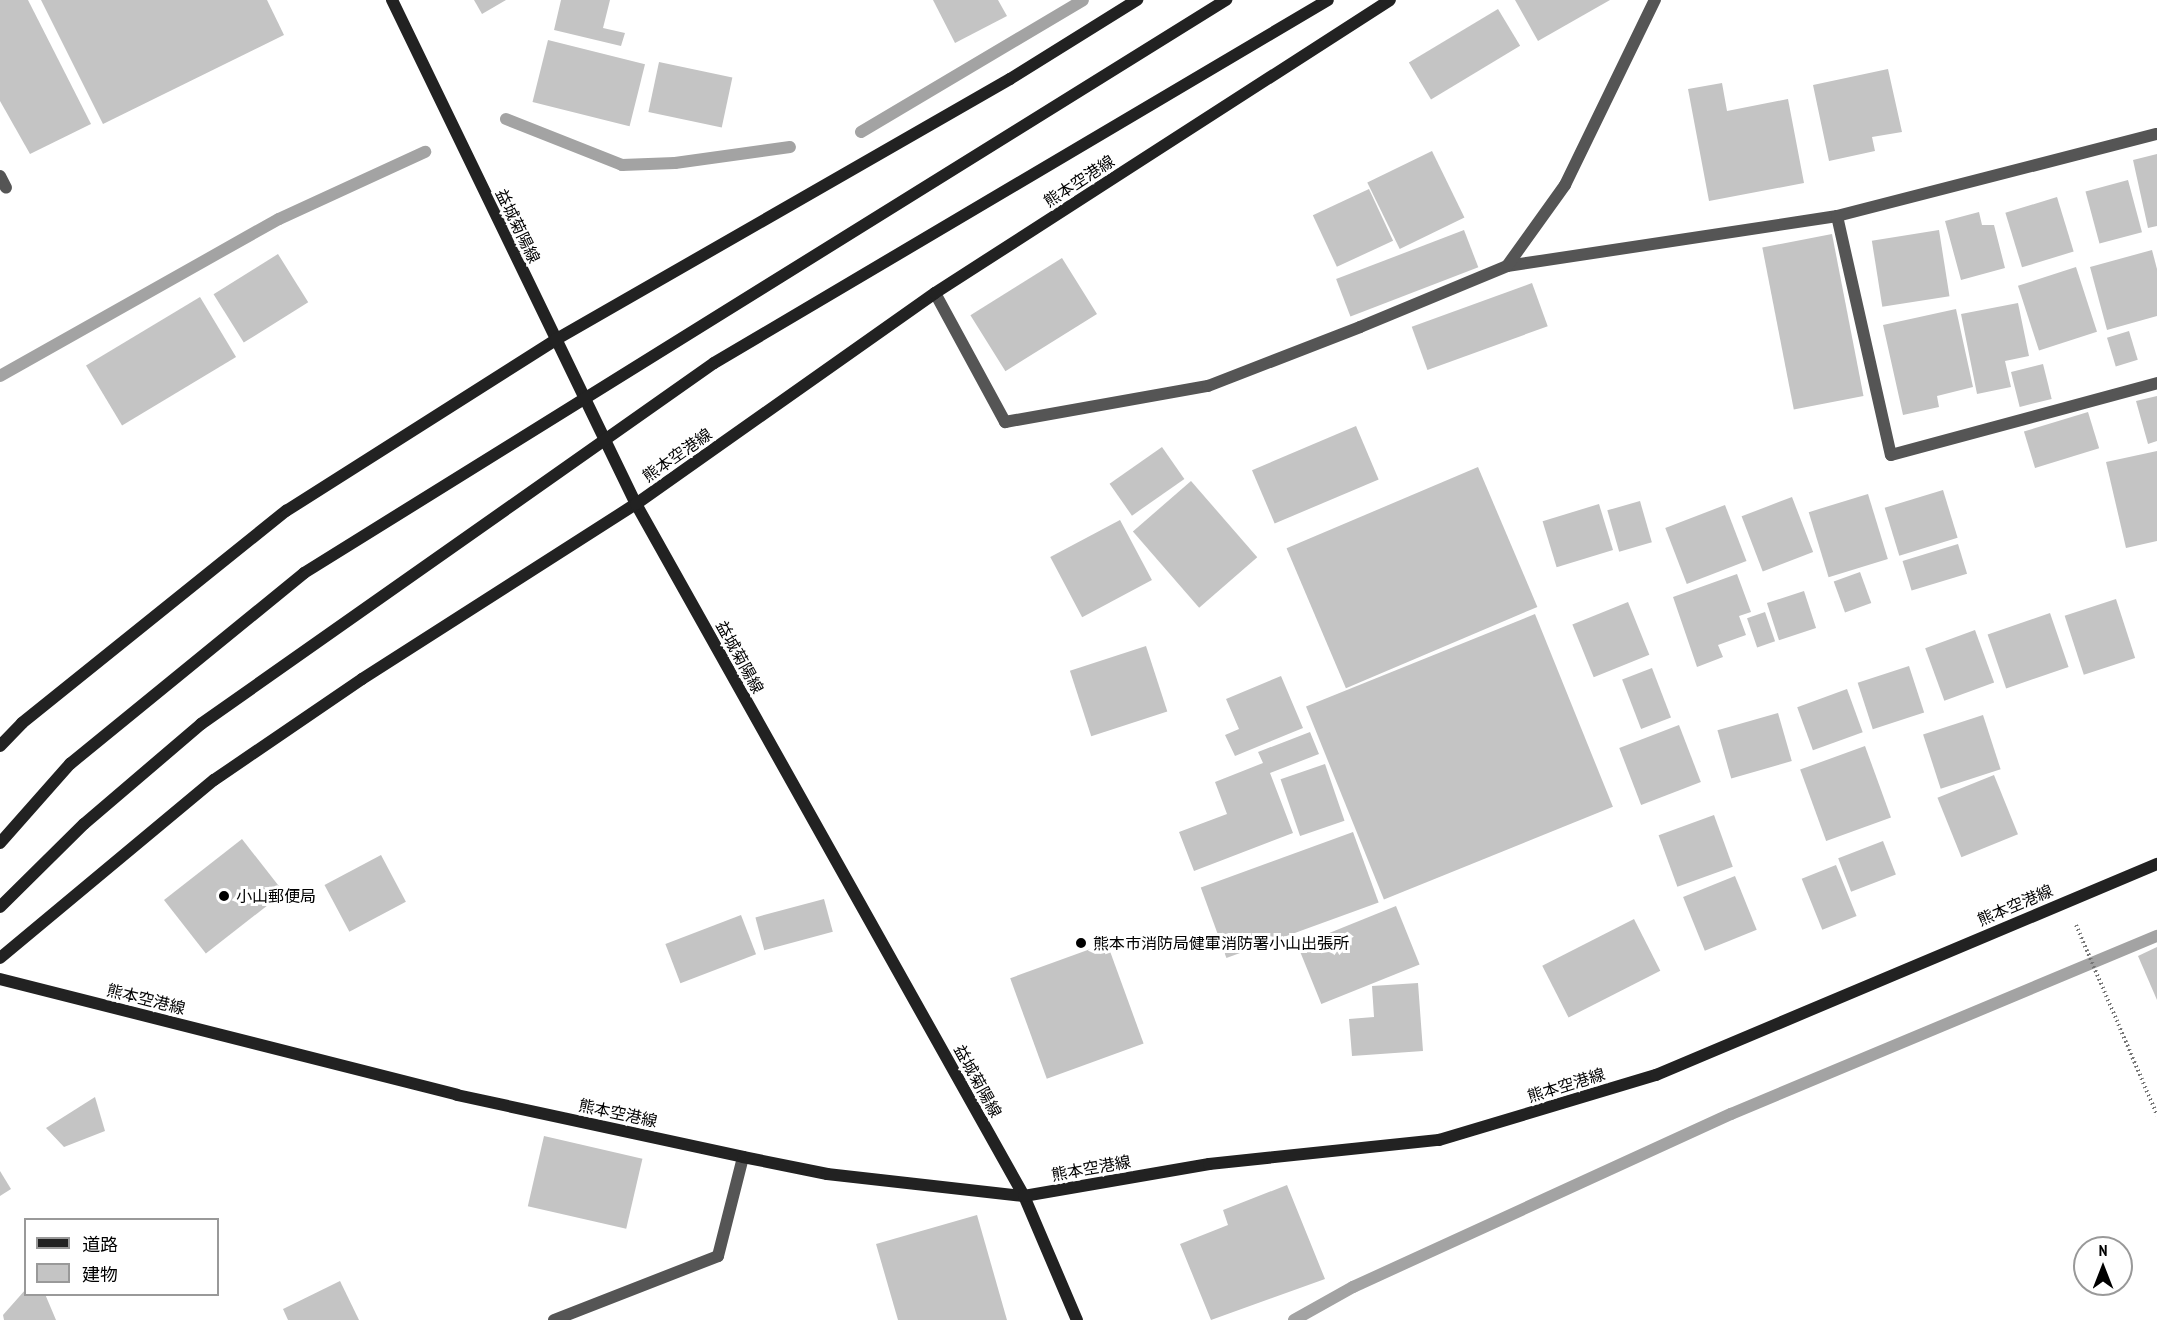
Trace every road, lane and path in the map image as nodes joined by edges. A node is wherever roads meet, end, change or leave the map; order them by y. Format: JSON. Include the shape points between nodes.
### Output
{"nodes":[{"id":1,"x":392,"y":0,"type":"edge"},
{"id":2,"x":1137,"y":0,"type":"edge"},
{"id":3,"x":1226,"y":0,"type":"edge"},
{"id":4,"x":1328,"y":0,"type":"edge"},
{"id":5,"x":1390,"y":0,"type":"edge"},
{"id":6,"x":1654,"y":0,"type":"edge"},
{"id":7,"x":2157,"y":134,"type":"edge"},
{"id":8,"x":1837,"y":216,"type":"junction"},
{"id":9,"x":1507,"y":266,"type":"junction"},
{"id":10,"x":935,"y":293,"type":"junction"},
{"id":11,"x":555,"y":340,"type":"junction"},
{"id":12,"x":2157,"y":383,"type":"edge"},
{"id":13,"x":636,"y":504,"type":"junction"},
{"id":14,"x":0,"y":746,"type":"edge"},
{"id":15,"x":0,"y":843,"type":"edge"},
{"id":16,"x":2157,"y":864,"type":"edge"},
{"id":17,"x":0,"y":907,"type":"edge"},
{"id":18,"x":2075,"y":923,"type":"dead end"},
{"id":19,"x":0,"y":958,"type":"edge"},
{"id":20,"x":0,"y":979,"type":"edge"},
{"id":21,"x":2157,"y":1115,"type":"edge"},
{"id":22,"x":743,"y":1157,"type":"junction"},
{"id":23,"x":1024,"y":1196,"type":"junction"},
{"id":24,"x":554,"y":1320,"type":"edge"},
{"id":25,"x":1077,"y":1320,"type":"edge"}],
"edges":[{"from":1,"to":11,"type":"main road","name":"益城菊陽線"},
{"from":2,"to":11,"type":"main road","via":[[1010,79]]},
{"from":3,"to":15,"type":"main road","bridge":true,"via":[[304,573],[70,764]]},
{"from":4,"to":17,"type":"main road","name":"熊本空港線","bridge":true,"via":[[714,363],[201,724],[84,824]]},
{"from":5,"to":10,"type":"main road","name":"熊本空港線"},
{"from":6,"to":9,"type":"street","via":[[1565,185]]},
{"from":7,"to":8,"type":"street"},
{"from":8,"to":9,"type":"street"},
{"from":8,"to":12,"type":"street","via":[[1891,455]]},
{"from":9,"to":10,"type":"street","via":[[1208,386],[1005,422]]},
{"from":10,"to":13,"type":"main road","name":"熊本空港線"},
{"from":11,"to":13,"type":"main road","name":"益城菊陽線"},
{"from":11,"to":14,"type":"main road","via":[[286,511],[22,723]]},
{"from":13,"to":19,"type":"main road","name":"熊本空港線","via":[[362,679],[214,780]]},
{"from":13,"to":23,"type":"main road","name":"益城菊陽線"},
{"from":16,"to":23,"type":"main road","name":"熊本空港線","via":[[1656,1075],[1440,1140],[1209,1164]]},
{"from":18,"to":21,"type":"path"},
{"from":20,"to":22,"type":"main road","name":"熊本空港線","via":[[457,1095]]},
{"from":22,"to":23,"type":"main road","name":"熊本空港線","via":[[826,1174]]},
{"from":22,"to":24,"type":"street","via":[[718,1256]]},
{"from":23,"to":25,"type":"main road","name":"益城菊陽線"}]}
